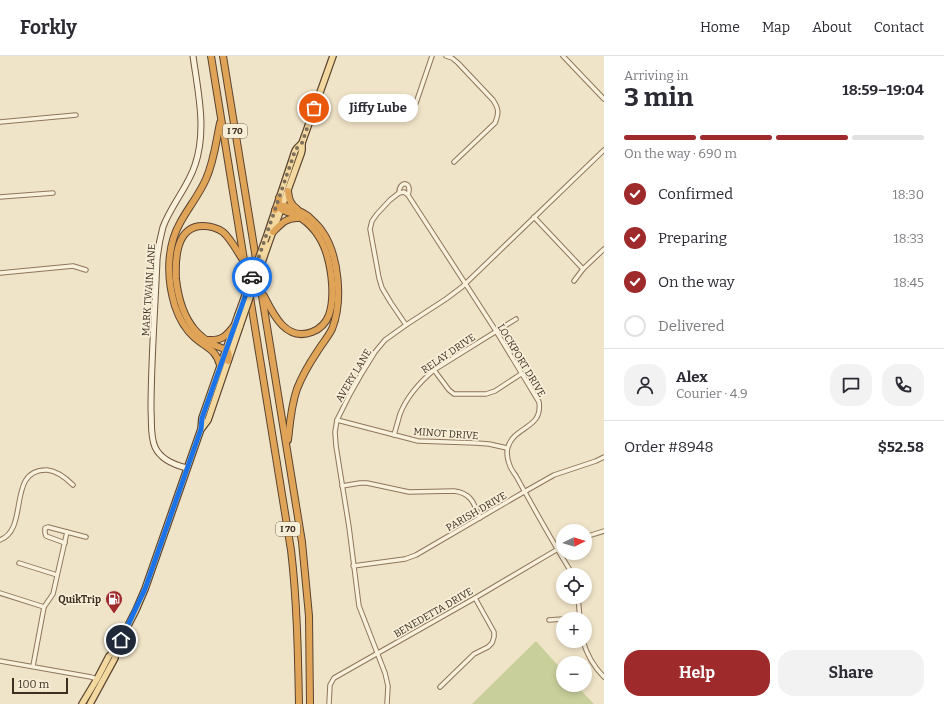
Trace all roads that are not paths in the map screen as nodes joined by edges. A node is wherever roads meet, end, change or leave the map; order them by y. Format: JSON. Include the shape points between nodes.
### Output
{"nodes":[{"id":1,"x":193,"y":56,"type":"edge"},
{"id":2,"x":211,"y":56,"type":"edge"},
{"id":3,"x":223,"y":56,"type":"edge"},
{"id":4,"x":332,"y":56,"type":"edge"},
{"id":5,"x":432,"y":56,"type":"edge"},
{"id":6,"x":446,"y":56,"type":"edge"},
{"id":7,"x":563,"y":56,"type":"edge"},
{"id":8,"x":604,"y":99,"type":"edge"},
{"id":9,"x":416,"y":103,"type":"dead end"},
{"id":10,"x":76,"y":115,"type":"dead end"},
{"id":11,"x":221,"y":120,"type":"junction"},
{"id":12,"x":0,"y":122,"type":"edge"},
{"id":13,"x":302,"y":143,"type":"junction"},
{"id":14,"x":604,"y":150,"type":"edge"},
{"id":15,"x":454,"y":162,"type":"dead end"},
{"id":16,"x":288,"y":191,"type":"junction"},
{"id":17,"x":53,"y":193,"type":"dead end"},
{"id":18,"x":399,"y":193,"type":"junction"},
{"id":19,"x":408,"y":195,"type":"junction"},
{"id":20,"x":0,"y":197,"type":"edge"},
{"id":21,"x":279,"y":198,"type":"joint"},
{"id":22,"x":280,"y":208,"type":"junction"},
{"id":23,"x":298,"y":210,"type":"junction"},
{"id":24,"x":534,"y":217,"type":"junction"},
{"id":25,"x":301,"y":218,"type":"junction"},
{"id":26,"x":273,"y":232,"type":"junction"},
{"id":27,"x":604,"y":249,"type":"edge"},
{"id":28,"x":244,"y":262,"type":"junction"},
{"id":29,"x":583,"y":268,"type":"junction"},
{"id":30,"x":86,"y":270,"type":"dead end"},
{"id":31,"x":0,"y":273,"type":"edge"},
{"id":32,"x":574,"y":282,"type":"dead end"},
{"id":33,"x":465,"y":284,"type":"junction"},
{"id":34,"x":261,"y":290,"type":"junction"},
{"id":35,"x":516,"y":319,"type":"dead end"},
{"id":36,"x":406,"y":325,"type":"junction"},
{"id":37,"x":237,"y":326,"type":"junction"},
{"id":38,"x":496,"y":332,"type":"junction"},
{"id":39,"x":207,"y":340,"type":"junction"},
{"id":40,"x":210,"y":348,"type":"junction"},
{"id":41,"x":227,"y":351,"type":"junction"},
{"id":42,"x":228,"y":361,"type":"joint"},
{"id":43,"x":220,"y":365,"type":"junction"},
{"id":44,"x":434,"y":370,"type":"junction"},
{"id":45,"x":521,"y":374,"type":"junction"},
{"id":46,"x":337,"y":420,"type":"junction"},
{"id":47,"x":201,"y":429,"type":"junction"},
{"id":48,"x":394,"y":435,"type":"junction"},
{"id":49,"x":287,"y":448,"type":"junction"},
{"id":50,"x":507,"y":448,"type":"junction"},
{"id":51,"x":604,"y":457,"type":"edge"},
{"id":52,"x":187,"y":468,"type":"junction"},
{"id":53,"x":73,"y":485,"type":"dead end"},
{"id":54,"x":342,"y":486,"type":"junction"},
{"id":55,"x":524,"y":492,"type":"junction"},
{"id":56,"x":480,"y":518,"type":"junction"},
{"id":57,"x":604,"y":531,"type":"edge"},
{"id":58,"x":67,"y":532,"type":"junction"},
{"id":59,"x":592,"y":535,"type":"edge"},
{"id":60,"x":86,"y":537,"type":"dead end"},
{"id":61,"x":0,"y":540,"type":"edge"},
{"id":62,"x":65,"y":543,"type":"junction"},
{"id":63,"x":556,"y":547,"type":"edge"},
{"id":64,"x":556,"y":550,"type":"edge"},
{"id":65,"x":19,"y":563,"type":"dead end"},
{"id":66,"x":353,"y":566,"type":"junction"},
{"id":67,"x":57,"y":575,"type":"junction"},
{"id":68,"x":0,"y":593,"type":"edge"},
{"id":69,"x":475,"y":598,"type":"junction"},
{"id":70,"x":44,"y":607,"type":"junction"},
{"id":71,"x":549,"y":620,"type":"dead end"},
{"id":72,"x":556,"y":620,"type":"edge"},
{"id":73,"x":585,"y":648,"type":"edge"},
{"id":74,"x":115,"y":651,"type":"junction"},
{"id":75,"x":377,"y":653,"type":"junction"},
{"id":76,"x":0,"y":661,"type":"edge"},
{"id":77,"x":33,"y":666,"type":"junction"},
{"id":78,"x":604,"y":677,"type":"edge"},
{"id":79,"x":97,"y":679,"type":"junction"},
{"id":80,"x":440,"y":687,"type":"dead end"},
{"id":81,"x":82,"y":704,"type":"edge"},
{"id":82,"x":90,"y":704,"type":"edge"},
{"id":83,"x":298,"y":704,"type":"edge"},
{"id":84,"x":310,"y":704,"type":"edge"},
{"id":85,"x":329,"y":704,"type":"edge"},
{"id":86,"x":387,"y":704,"type":"edge"}],
"edges":[{"from":1,"to":52,"type":"street","name":"MARK TWAIN LANE","via":[[202,130],[200,148],[190,178],[170,213],[160,240],[151,392],[154,444],[161,456]]},
{"from":2,"to":11,"type":"highway","number":"I 70"},
{"from":3,"to":34,"type":"highway","number":"I 70"},
{"from":4,"to":13,"type":"main road"},
{"from":5,"to":9,"type":"street"},
{"from":6,"to":15,"type":"street","via":[[458,63],[492,100],[498,111],[495,123]]},
{"from":7,"to":8,"type":"street"},
{"from":10,"to":12,"type":"street"},
{"from":11,"to":28,"type":"highway","number":"I 70"},
{"from":11,"to":40,"type":"highway","via":[[210,168],[175,233],[170,255],[170,280],[179,315],[193,337]]},
{"from":13,"to":16,"type":"main road","via":[[301,154]]},
{"from":13,"to":21,"type":"main road","via":[[295,151]]},
{"from":14,"to":24,"type":"street","name":"AVERY LANE"},
{"from":16,"to":22,"type":"main road"},
{"from":16,"to":23,"type":"highway","via":[[289,200]]},
{"from":17,"to":20,"type":"street"},
{"from":18,"to":19,"type":"street","name":"LOCKPORT DRIVE","via":[[404,192]]},
{"from":18,"to":19,"type":"street","name":"LOCKPORT DRIVE","via":[[401,185],[407,184],[410,189]]},
{"from":18,"to":36,"type":"street","via":[[377,214],[370,229],[382,288]]},
{"from":19,"to":33,"type":"street","name":"LOCKPORT DRIVE"},
{"from":21,"to":22,"type":"highway"},
{"from":22,"to":23,"type":"highway"},
{"from":22,"to":25,"type":"highway"},
{"from":22,"to":26,"type":"main road"},
{"from":22,"to":37,"type":"main road","bridge":true,"via":[[267,235],[238,315]]},
{"from":23,"to":49,"type":"highway","via":[[318,225],[329,244],[336,272],[338,298],[332,329],[296,391]]},
{"from":24,"to":29,"type":"street"},
{"from":24,"to":33,"type":"street","name":"AVERY LANE"},
{"from":25,"to":26,"type":"highway","via":[[284,221]]},
{"from":25,"to":34,"type":"highway","via":[[311,226],[324,246],[332,299],[327,320],[320,328],[309,333],[291,332],[277,320]]},
{"from":26,"to":37,"type":"main road","bridge":true},
{"from":27,"to":29,"type":"street"},
{"from":28,"to":39,"type":"highway","via":[[228,237],[217,228],[192,228],[182,237],[176,266],[178,291],[190,324]]},
{"from":28,"to":83,"type":"highway","number":"I 70","via":[[291,550],[297,624]]},
{"from":29,"to":32,"type":"street"},
{"from":30,"to":31,"type":"street","via":[[73,266]]},
{"from":33,"to":36,"type":"street","name":"AVERY LANE"},
{"from":33,"to":38,"type":"street","name":"LOCKPORT DRIVE"},
{"from":34,"to":49,"type":"highway","number":"I 70"},
{"from":35,"to":38,"type":"street","name":"RELAY DRIVE"},
{"from":36,"to":46,"type":"street","name":"AVERY LANE","via":[[385,340],[375,352]]},
{"from":37,"to":39,"type":"highway","via":[[222,339]]},
{"from":37,"to":41,"type":"main road"},
{"from":38,"to":44,"type":"street","name":"RELAY DRIVE"},
{"from":38,"to":45,"type":"street","name":"LOCKPORT DRIVE"},
{"from":39,"to":41,"type":"highway"},
{"from":40,"to":41,"type":"highway"},
{"from":40,"to":43,"type":"highway"},
{"from":41,"to":42,"type":"highway"},
{"from":41,"to":43,"type":"main road"},
{"from":42,"to":47,"type":"main road","via":[[208,420]]},
{"from":43,"to":47,"type":"main road","via":[[202,418]]},
{"from":44,"to":45,"type":"street","via":[[454,394],[486,394]]},
{"from":44,"to":48,"type":"street","name":"RELAY DRIVE","via":[[411,394],[400,413]]},
{"from":45,"to":50,"type":"street","name":"LOCKPORT DRIVE","via":[[539,402],[540,410],[535,422],[512,439]]},
{"from":46,"to":48,"type":"street","name":"MINOT DRIVE"},
{"from":46,"to":54,"type":"street","name":"AVERY LANE","via":[[336,446]]},
{"from":47,"to":52,"type":"main road"},
{"from":48,"to":50,"type":"street","name":"MINOT DRIVE","via":[[418,441],[490,444]]},
{"from":49,"to":84,"type":"highway","number":"I 70","via":[[307,589]]},
{"from":50,"to":55,"type":"street","via":[[510,465]]},
{"from":51,"to":55,"type":"street","name":"PARISH DRIVE","via":[[554,475]]},
{"from":52,"to":74,"type":"main road","via":[[145,589]]},
{"from":53,"to":61,"type":"street","via":[[51,471],[41,471],[29,476],[20,492],[14,528]]},
{"from":54,"to":56,"type":"street","via":[[367,483],[409,492],[461,492],[472,501]]},
{"from":54,"to":66,"type":"street","name":"AVERY LANE"},
{"from":55,"to":56,"type":"street","name":"PARISH DRIVE"},
{"from":55,"to":63,"type":"street"},
{"from":56,"to":66,"type":"street","name":"PARISH DRIVE","via":[[416,555],[405,559]]},
{"from":57,"to":59,"type":"street"},
{"from":58,"to":60,"type":"street"},
{"from":58,"to":62,"type":"street"},
{"from":58,"to":62,"type":"street","via":[[48,527],[45,531],[46,536]]},
{"from":62,"to":67,"type":"street"},
{"from":64,"to":69,"type":"street","name":"BENEDETTA DRIVE"},
{"from":65,"to":67,"type":"street"},
{"from":66,"to":75,"type":"street","name":"AVERY LANE","via":[[359,606]]},
{"from":67,"to":70,"type":"street","via":[[53,594]]},
{"from":68,"to":70,"type":"street"},
{"from":69,"to":75,"type":"street","name":"BENEDETTA DRIVE"},
{"from":69,"to":80,"type":"street","via":[[494,632],[492,643],[474,654]]},
{"from":70,"to":77,"type":"street"},
{"from":71,"to":72,"type":"street"},
{"from":73,"to":78,"type":"street","via":[[591,661]]},
{"from":74,"to":79,"type":"main road","via":[[109,656]]},
{"from":74,"to":82,"type":"main road","via":[[115,658]]},
{"from":75,"to":85,"type":"street","name":"BENEDETTA DRIVE","via":[[334,678],[330,684]]},
{"from":75,"to":86,"type":"street","name":"AVERY LANE","via":[[388,686]]},
{"from":76,"to":77,"type":"street"},
{"from":77,"to":79,"type":"street"},
{"from":79,"to":81,"type":"main road"}]}
